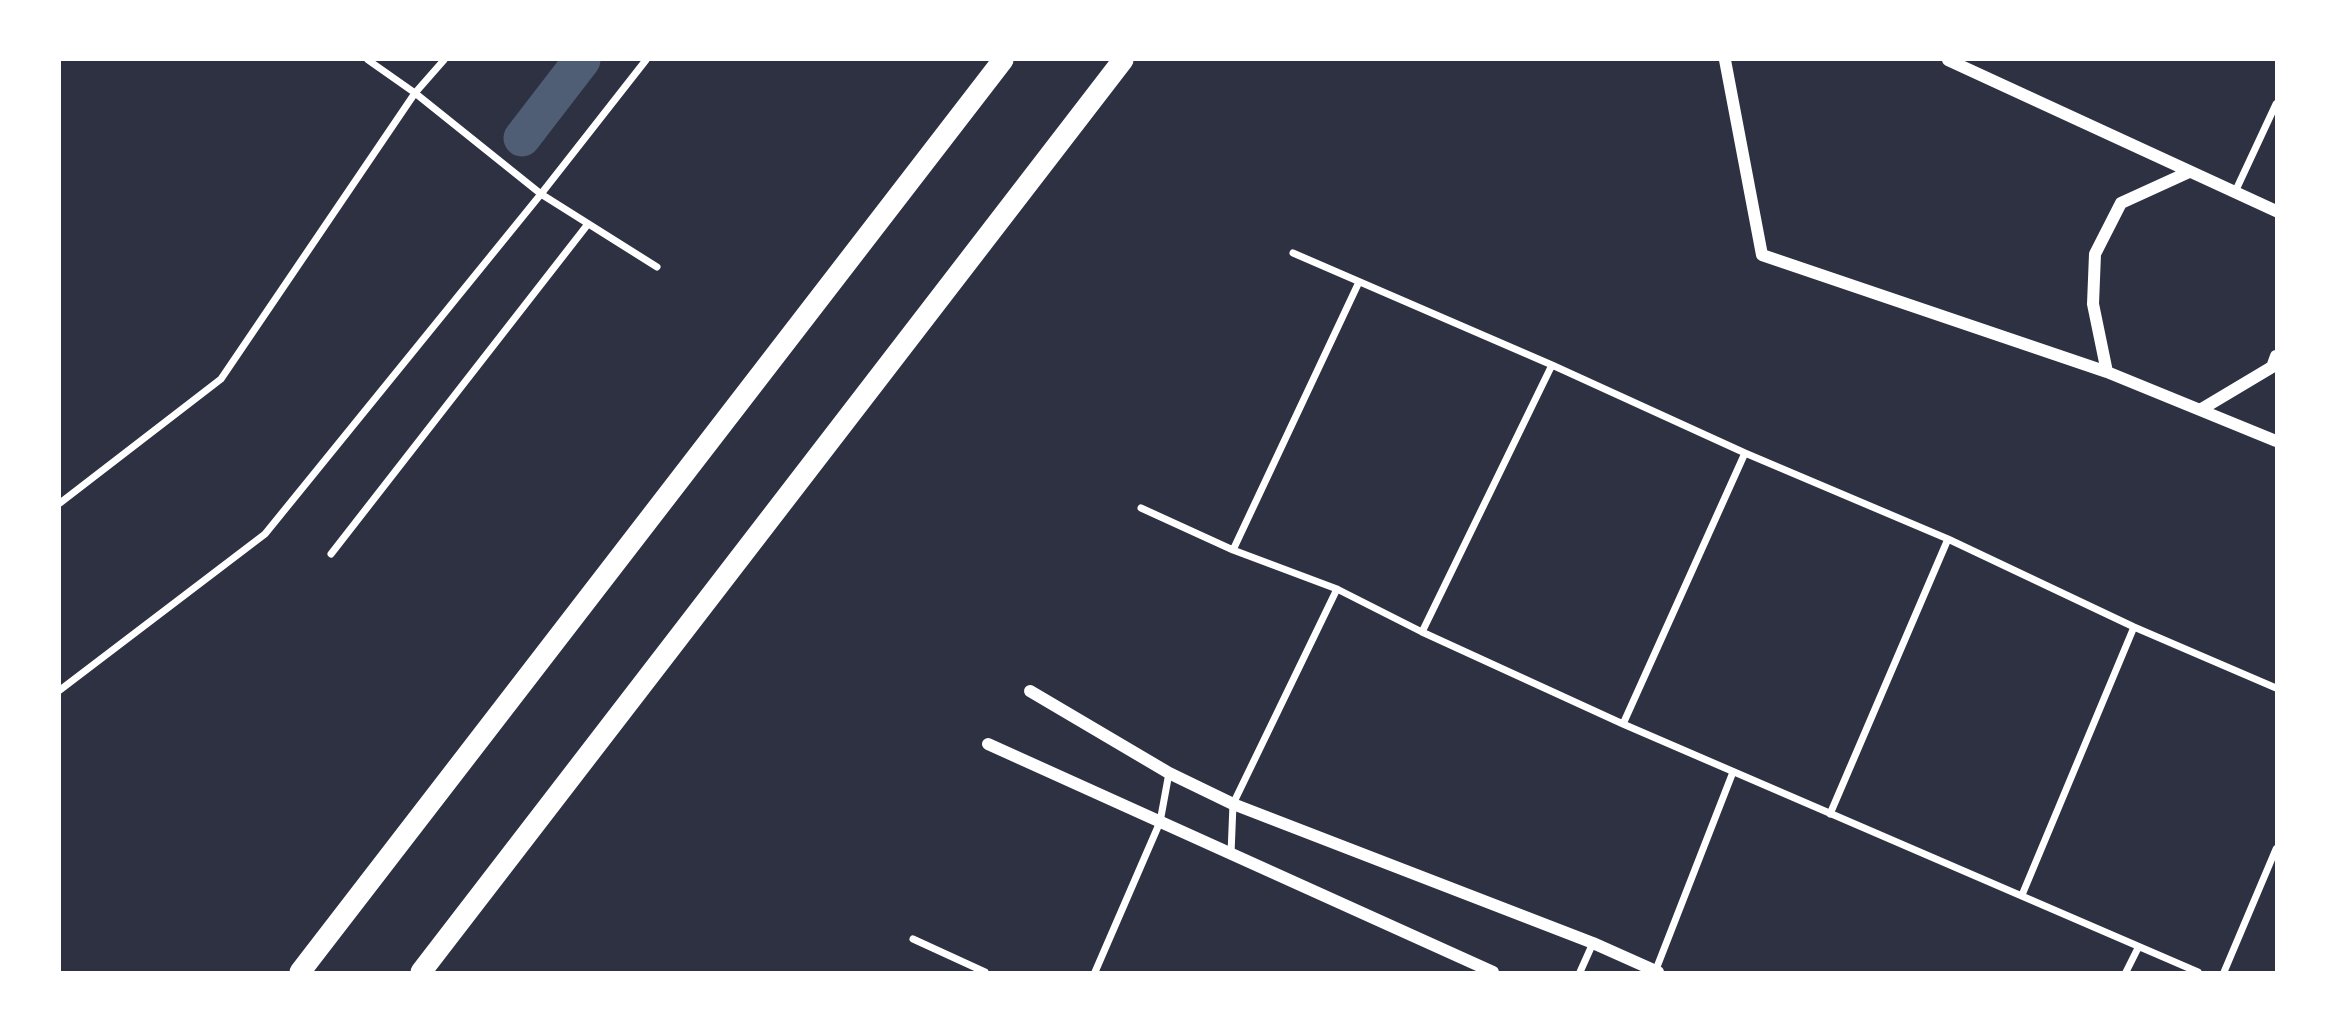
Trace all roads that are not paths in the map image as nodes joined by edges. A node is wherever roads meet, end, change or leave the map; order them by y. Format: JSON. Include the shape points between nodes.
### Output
{"nodes":[{"id":1,"x":369,"y":60,"type":"edge"},
{"id":2,"x":444,"y":60,"type":"edge"},
{"id":3,"x":646,"y":60,"type":"edge"},
{"id":4,"x":1003,"y":60,"type":"edge"},
{"id":5,"x":1123,"y":60,"type":"edge"},
{"id":6,"x":1725,"y":60,"type":"edge"},
{"id":7,"x":1948,"y":60,"type":"edge"},
{"id":8,"x":415,"y":93,"type":"junction"},
{"id":9,"x":2277,"y":104,"type":"edge"},
{"id":10,"x":2189,"y":172,"type":"junction"},
{"id":11,"x":2235,"y":192,"type":"junction"},
{"id":12,"x":541,"y":194,"type":"junction"},
{"id":13,"x":2277,"y":211,"type":"edge"},
{"id":14,"x":588,"y":224,"type":"junction"},
{"id":15,"x":1293,"y":253,"type":"dead end"},
{"id":16,"x":657,"y":268,"type":"dead end"},
{"id":17,"x":1359,"y":282,"type":"junction"},
{"id":18,"x":2277,"y":356,"type":"edge"},
{"id":19,"x":1552,"y":365,"type":"junction"},
{"id":20,"x":2107,"y":372,"type":"junction"},
{"id":21,"x":2200,"y":410,"type":"junction"},
{"id":22,"x":2277,"y":441,"type":"edge"},
{"id":23,"x":1745,"y":453,"type":"junction"},
{"id":24,"x":60,"y":503,"type":"edge"},
{"id":25,"x":1141,"y":508,"type":"dead end"},
{"id":26,"x":1948,"y":539,"type":"junction"},
{"id":27,"x":1233,"y":550,"type":"junction"},
{"id":28,"x":331,"y":554,"type":"dead end"},
{"id":29,"x":1338,"y":589,"type":"junction"},
{"id":30,"x":2134,"y":627,"type":"junction"},
{"id":31,"x":1422,"y":632,"type":"junction"},
{"id":32,"x":2277,"y":688,"type":"edge"},
{"id":33,"x":60,"y":690,"type":"edge"},
{"id":34,"x":1030,"y":691,"type":"dead end"},
{"id":35,"x":1623,"y":724,"type":"junction"},
{"id":36,"x":988,"y":744,"type":"dead end"},
{"id":37,"x":1733,"y":772,"type":"junction"},
{"id":38,"x":1169,"y":773,"type":"junction"},
{"id":39,"x":1233,"y":804,"type":"junction"},
{"id":40,"x":1830,"y":814,"type":"junction"},
{"id":41,"x":1160,"y":822,"type":"junction"},
{"id":42,"x":2277,"y":849,"type":"edge"},
{"id":43,"x":1231,"y":854,"type":"junction"},
{"id":44,"x":2022,"y":895,"type":"junction"},
{"id":45,"x":913,"y":939,"type":"dead end"},
{"id":46,"x":1593,"y":943,"type":"junction"},
{"id":47,"x":2138,"y":948,"type":"junction"},
{"id":48,"x":975,"y":971,"type":"edge"},
{"id":49,"x":300,"y":972,"type":"edge"},
{"id":50,"x":421,"y":972,"type":"edge"},
{"id":51,"x":985,"y":972,"type":"edge"},
{"id":52,"x":1095,"y":972,"type":"edge"},
{"id":53,"x":1493,"y":972,"type":"edge"},
{"id":54,"x":1580,"y":972,"type":"edge"},
{"id":55,"x":1656,"y":972,"type":"edge"},
{"id":56,"x":2126,"y":972,"type":"edge"},
{"id":57,"x":2198,"y":972,"type":"edge"},
{"id":58,"x":2224,"y":972,"type":"edge"}],
"edges":[{"from":1,"to":8,"type":"street"},
{"from":2,"to":8,"type":"street"},
{"from":3,"to":12,"type":"street"},
{"from":4,"to":49,"type":"highway"},
{"from":5,"to":50,"type":"highway"},
{"from":6,"to":20,"type":"street","via":[[1762,255]]},
{"from":7,"to":10,"type":"street"},
{"from":8,"to":12,"type":"street"},
{"from":8,"to":24,"type":"street","via":[[221,379]]},
{"from":9,"to":11,"type":"street"},
{"from":10,"to":11,"type":"street"},
{"from":10,"to":20,"type":"street","via":[[2121,203],[2095,254],[2093,304]]},
{"from":11,"to":13,"type":"street"},
{"from":12,"to":14,"type":"street"},
{"from":12,"to":33,"type":"street","via":[[265,534]]},
{"from":14,"to":16,"type":"street"},
{"from":14,"to":28,"type":"street"},
{"from":15,"to":17,"type":"street"},
{"from":17,"to":19,"type":"street"},
{"from":17,"to":27,"type":"street"},
{"from":18,"to":21,"type":"street","via":[[2272,367]]},
{"from":19,"to":23,"type":"street"},
{"from":19,"to":31,"type":"street"},
{"from":20,"to":21,"type":"street"},
{"from":21,"to":22,"type":"street"},
{"from":23,"to":26,"type":"street"},
{"from":23,"to":35,"type":"street"},
{"from":25,"to":27,"type":"street"},
{"from":26,"to":30,"type":"street"},
{"from":26,"to":40,"type":"street"},
{"from":27,"to":29,"type":"street"},
{"from":29,"to":31,"type":"street"},
{"from":29,"to":39,"type":"street"},
{"from":30,"to":32,"type":"street"},
{"from":30,"to":44,"type":"street"},
{"from":31,"to":35,"type":"street"},
{"from":34,"to":38,"type":"street"},
{"from":35,"to":37,"type":"street"},
{"from":36,"to":41,"type":"street"},
{"from":37,"to":40,"type":"street"},
{"from":37,"to":55,"type":"street"},
{"from":38,"to":39,"type":"street"},
{"from":38,"to":41,"type":"street"},
{"from":39,"to":43,"type":"street"},
{"from":39,"to":46,"type":"street"},
{"from":40,"to":44,"type":"street"},
{"from":41,"to":43,"type":"street"},
{"from":41,"to":52,"type":"street"},
{"from":42,"to":58,"type":"street"},
{"from":43,"to":53,"type":"street"},
{"from":44,"to":47,"type":"street"},
{"from":45,"to":48,"type":"street"},
{"from":46,"to":54,"type":"street"},
{"from":46,"to":55,"type":"street"},
{"from":47,"to":56,"type":"street"},
{"from":47,"to":57,"type":"street"},
{"from":48,"to":51,"type":"street"}]}
